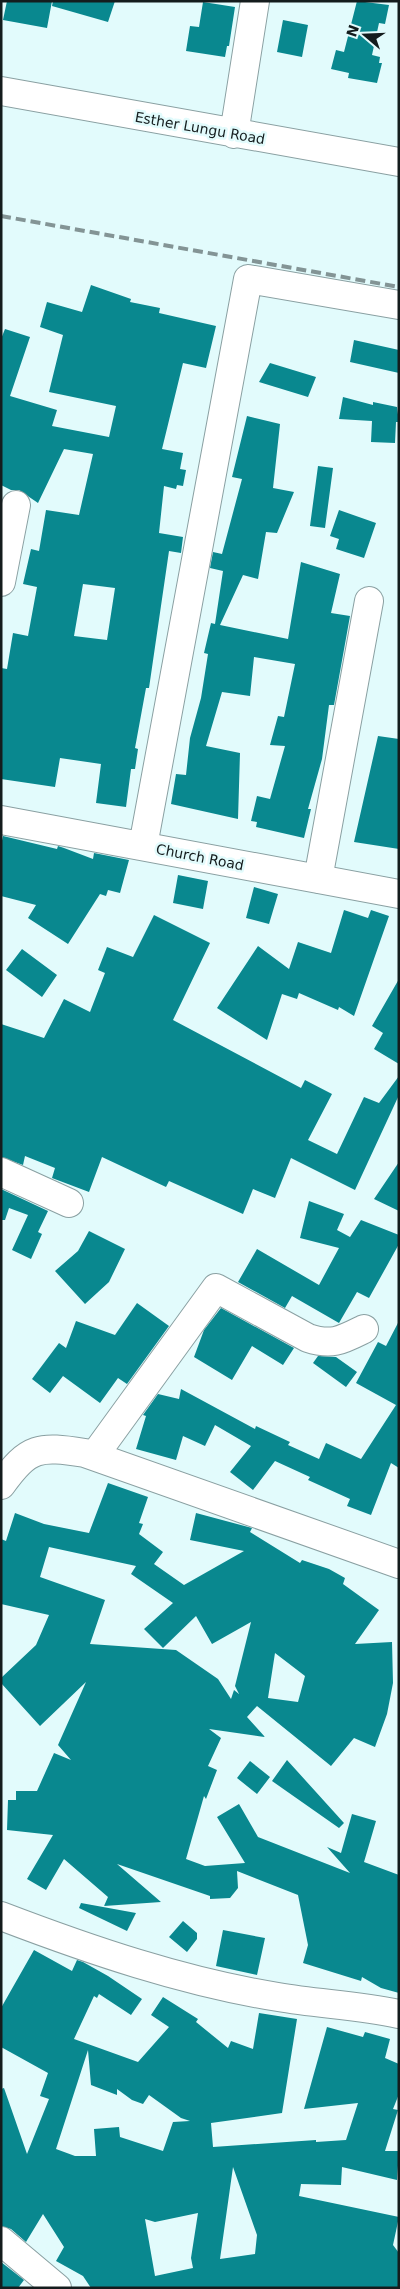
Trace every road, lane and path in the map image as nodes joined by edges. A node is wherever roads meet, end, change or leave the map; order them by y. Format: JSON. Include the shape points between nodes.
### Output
{"nodes":[{"id":1,"x":255,"y":1,"type":"edge"},
{"id":2,"x":1,"y":91,"type":"edge"},
{"id":3,"x":234,"y":134,"type":"junction"},
{"id":4,"x":399,"y":162,"type":"edge"},
{"id":5,"x":399,"y":305,"type":"edge"},
{"id":6,"x":16,"y":505,"type":"dead end"},
{"id":7,"x":1,"y":582,"type":"edge"},
{"id":8,"x":369,"y":600,"type":"dead end"},
{"id":9,"x":1,"y":820,"type":"edge"},
{"id":10,"x":142,"y":846,"type":"junction"},
{"id":11,"x":318,"y":879,"type":"junction"},
{"id":12,"x":399,"y":894,"type":"edge"},
{"id":13,"x":1,"y":1172,"type":"edge"},
{"id":14,"x":69,"y":1203,"type":"dead end"},
{"id":15,"x":364,"y":1329,"type":"dead end"},
{"id":16,"x":94,"y":1456,"type":"junction"},
{"id":17,"x":1,"y":1485,"type":"edge"},
{"id":18,"x":399,"y":1564,"type":"edge"},
{"id":19,"x":1,"y":1916,"type":"edge"},
{"id":20,"x":399,"y":2014,"type":"edge"},
{"id":21,"x":1,"y":2241,"type":"edge"},
{"id":22,"x":57,"y":2288,"type":"edge"}],
"edges":[{"from":1,"to":3,"type":"street"},
{"from":2,"to":3,"type":"street","name":"Esther Lungu Road"},
{"from":3,"to":4,"type":"street","name":"Esther Lungu Road"},
{"from":5,"to":10,"type":"street","via":[[248,279]]},
{"from":6,"to":7,"type":"street"},
{"from":8,"to":11,"type":"street"},
{"from":9,"to":10,"type":"street","name":"Church Road"},
{"from":10,"to":11,"type":"street","name":"Church Road"},
{"from":11,"to":12,"type":"street","name":"Church Road"},
{"from":13,"to":14,"type":"street"},
{"from":15,"to":16,"type":"street","via":[[340,1341],[322,1342],[308,1338],[216,1288]]},
{"from":16,"to":17,"type":"street","via":[[56,1449],[34,1451],[17,1464]]},
{"from":16,"to":18,"type":"street"},
{"from":19,"to":20,"type":"street","via":[[181,1976],[278,1997]]},
{"from":21,"to":22,"type":"street"}]}
